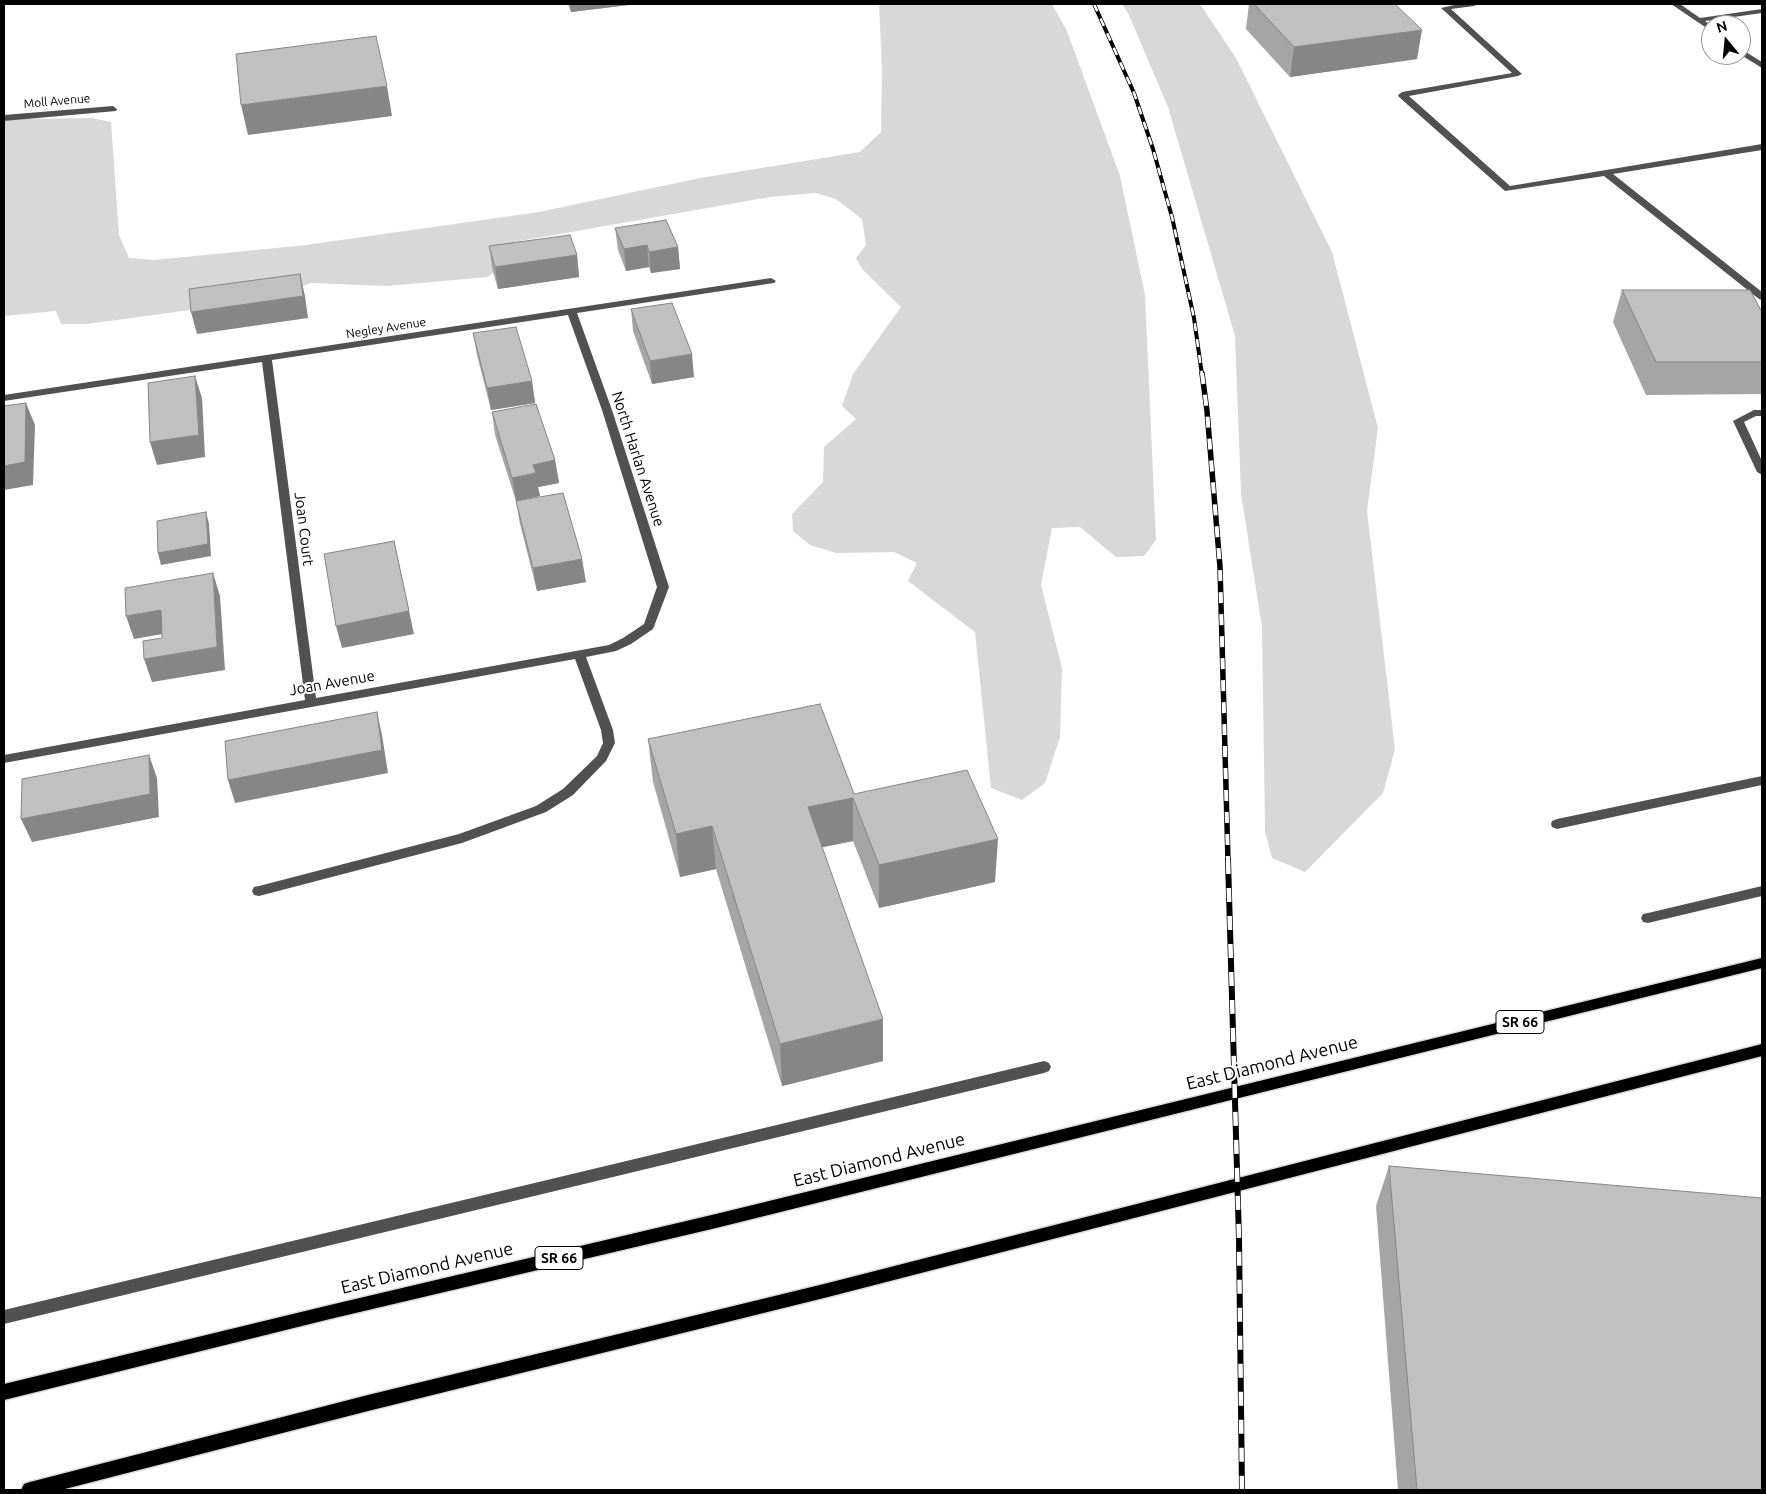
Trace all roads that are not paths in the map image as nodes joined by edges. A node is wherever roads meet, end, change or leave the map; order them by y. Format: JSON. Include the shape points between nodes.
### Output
{"nodes":[{"id":1,"x":1474,"y":4,"type":"edge"},
{"id":2,"x":1675,"y":4,"type":"edge"},
{"id":3,"x":1762,"y":11,"type":"edge"},
{"id":4,"x":1699,"y":20,"type":"joint"},
{"id":5,"x":1751,"y":58,"type":"edge"},
{"id":6,"x":1762,"y":66,"type":"edge"},
{"id":7,"x":113,"y":109,"type":"dead end"},
{"id":8,"x":4,"y":118,"type":"edge"},
{"id":9,"x":1762,"y":147,"type":"edge"},
{"id":10,"x":1606,"y":173,"type":"junction"},
{"id":11,"x":771,"y":281,"type":"dead end"},
{"id":12,"x":1762,"y":297,"type":"edge"},
{"id":13,"x":572,"y":312,"type":"junction"},
{"id":14,"x":267,"y":359,"type":"junction"},
{"id":15,"x":4,"y":398,"type":"edge"},
{"id":16,"x":1762,"y":413,"type":"edge"},
{"id":17,"x":1762,"y":472,"type":"edge"},
{"id":18,"x":653,"y":615,"type":"joint"},
{"id":19,"x":579,"y":654,"type":"junction"},
{"id":20,"x":311,"y":703,"type":"junction"},
{"id":21,"x":4,"y":758,"type":"edge"},
{"id":22,"x":1762,"y":780,"type":"edge"},
{"id":23,"x":1557,"y":824,"type":"dead end"},
{"id":24,"x":259,"y":891,"type":"dead end"},
{"id":25,"x":1762,"y":891,"type":"edge"},
{"id":26,"x":1648,"y":918,"type":"dead end"},
{"id":27,"x":1762,"y":963,"type":"edge"},
{"id":28,"x":1762,"y":1050,"type":"edge"},
{"id":29,"x":1044,"y":1067,"type":"dead end"},
{"id":30,"x":4,"y":1317,"type":"edge"},
{"id":31,"x":4,"y":1392,"type":"edge"},
{"id":32,"x":30,"y":1490,"type":"edge"}],
"edges":[{"from":1,"to":10,"type":"street","via":[[1446,8],[1518,74],[1402,95],[1508,189]]},
{"from":2,"to":4,"type":"street"},
{"from":3,"to":4,"type":"street"},
{"from":5,"to":6,"type":"street"},
{"from":7,"to":8,"type":"street","name":"Moll Avenue"},
{"from":9,"to":10,"type":"street"},
{"from":10,"to":12,"type":"street"},
{"from":11,"to":13,"type":"street","name":"Negley Avenue"},
{"from":13,"to":14,"type":"street","name":"Negley Avenue"},
{"from":13,"to":18,"type":"street","name":"North Harlan Avenue","via":[[663,587]]},
{"from":14,"to":15,"type":"street","name":"Negley Avenue"},
{"from":14,"to":20,"type":"street","name":"Joan Court"},
{"from":16,"to":17,"type":"street","via":[[1754,413],[1738,421]]},
{"from":18,"to":19,"type":"street","name":"Joan Avenue","via":[[649,626],[627,641],[612,648]]},
{"from":19,"to":20,"type":"street","name":"Joan Avenue"},
{"from":19,"to":24,"type":"street","via":[[609,743],[602,758],[568,792],[541,809],[462,838]]},
{"from":20,"to":21,"type":"street","name":"Joan Avenue"},
{"from":22,"to":23,"type":"street"},
{"from":25,"to":26,"type":"street"},
{"from":27,"to":31,"type":"main road","name":"East Diamond Avenue","number":"SR 66","via":[[716,1221]]},
{"from":28,"to":32,"type":"main road","via":[[828,1290]]},
{"from":29,"to":30,"type":"street"}]}
